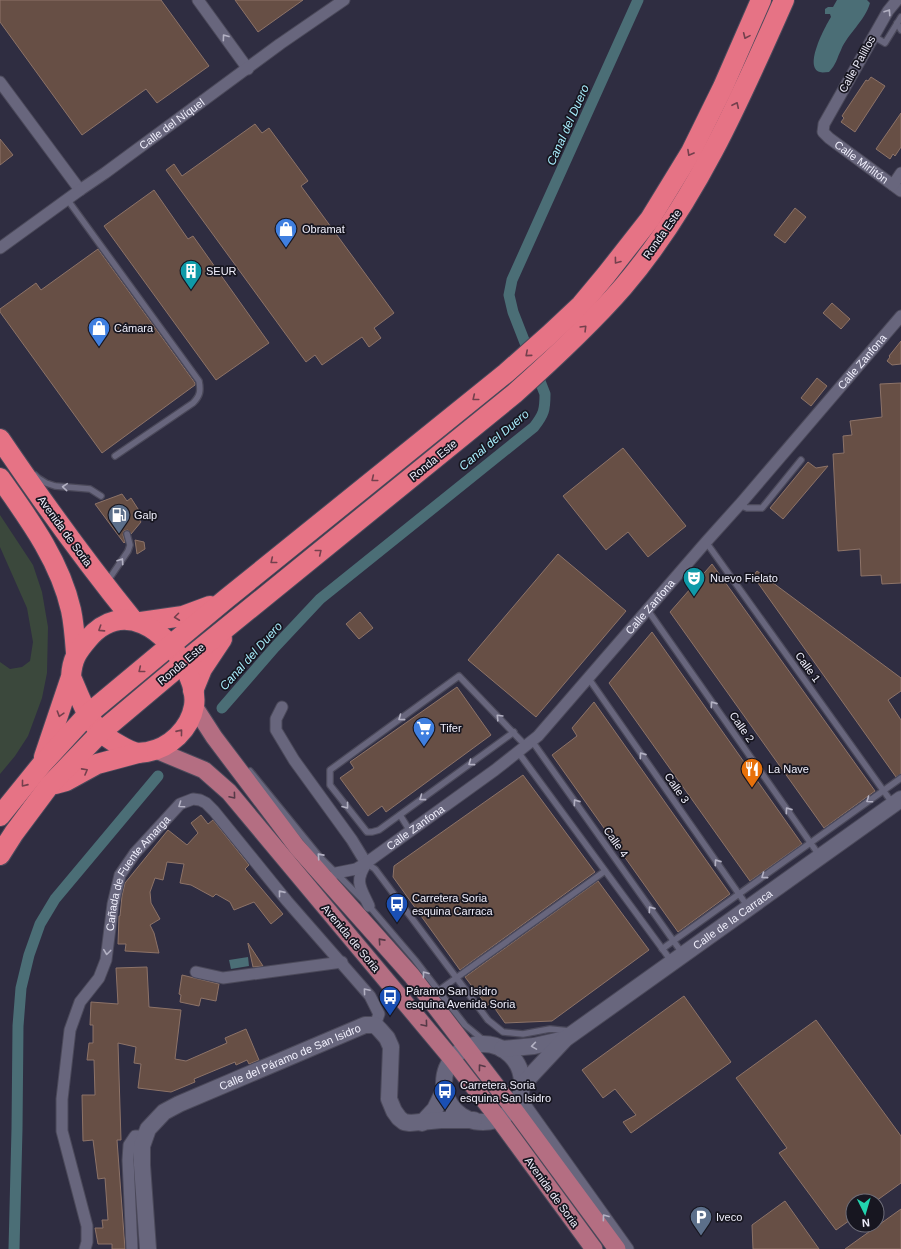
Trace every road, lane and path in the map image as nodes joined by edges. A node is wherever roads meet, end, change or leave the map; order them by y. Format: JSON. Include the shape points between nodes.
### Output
{"nodes":[{"id":1,"x":198,"y":0,"type":"edge"},
{"id":2,"x":344,"y":0,"type":"edge"},
{"id":3,"x":761,"y":0,"type":"edge"},
{"id":4,"x":897,"y":0,"type":"edge"},
{"id":5,"x":785,"y":4,"type":"edge"},
{"id":6,"x":901,"y":17,"type":"edge"},
{"id":7,"x":897,"y":23,"type":"junction"},
{"id":8,"x":901,"y":30,"type":"edge"},
{"id":9,"x":873,"y":36,"type":"junction"},
{"id":10,"x":248,"y":69,"type":"junction"},
{"id":11,"x":0,"y":82,"type":"edge"},
{"id":12,"x":823,"y":132,"type":"joint"},
{"id":13,"x":901,"y":173,"type":"edge"},
{"id":14,"x":897,"y":188,"type":"edge"},
{"id":15,"x":80,"y":190,"type":"junction"},
{"id":16,"x":67,"y":199,"type":"junction"},
{"id":17,"x":0,"y":248,"type":"edge"},
{"id":18,"x":901,"y":316,"type":"edge"},
{"id":19,"x":0,"y":439,"type":"edge"},
{"id":20,"x":115,"y":456,"type":"dead end"},
{"id":21,"x":801,"y":460,"type":"dead end"},
{"id":22,"x":24,"y":462,"type":"dead end"},
{"id":23,"x":33,"y":473,"type":"dead end"},
{"id":24,"x":0,"y":478,"type":"edge"},
{"id":25,"x":101,"y":496,"type":"dead end"},
{"id":26,"x":739,"y":505,"type":"junction"},
{"id":27,"x":127,"y":534,"type":"dead end"},
{"id":28,"x":706,"y":542,"type":"junction"},
{"id":29,"x":104,"y":585,"type":"junction"},
{"id":30,"x":226,"y":599,"type":"junction"},
{"id":31,"x":648,"y":610,"type":"junction"},
{"id":32,"x":137,"y":621,"type":"junction"},
{"id":33,"x":234,"y":621,"type":"junction"},
{"id":34,"x":172,"y":646,"type":"junction"},
{"id":35,"x":72,"y":658,"type":"junction"},
{"id":36,"x":183,"y":662,"type":"junction"},
{"id":37,"x":589,"y":679,"type":"junction"},
{"id":38,"x":194,"y":698,"type":"junction"},
{"id":39,"x":282,"y":707,"type":"dead end"},
{"id":40,"x":88,"y":714,"type":"junction"},
{"id":41,"x":101,"y":732,"type":"junction"},
{"id":42,"x":514,"y":732,"type":"junction"},
{"id":43,"x":214,"y":737,"type":"junction"},
{"id":44,"x":526,"y":746,"type":"junction"},
{"id":45,"x":232,"y":749,"type":"dead end"},
{"id":46,"x":147,"y":752,"type":"junction"},
{"id":47,"x":42,"y":764,"type":"junction"},
{"id":48,"x":247,"y":767,"type":"dead end"},
{"id":49,"x":901,"y":778,"type":"edge"},
{"id":50,"x":49,"y":786,"type":"junction"},
{"id":51,"x":883,"y":790,"type":"junction"},
{"id":52,"x":897,"y":802,"type":"edge"},
{"id":53,"x":400,"y":815,"type":"junction"},
{"id":54,"x":0,"y":816,"type":"edge"},
{"id":55,"x":410,"y":831,"type":"junction"},
{"id":56,"x":810,"y":842,"type":"junction"},
{"id":57,"x":0,"y":854,"type":"edge"},
{"id":58,"x":820,"y":857,"type":"junction"},
{"id":59,"x":366,"y":863,"type":"junction"},
{"id":60,"x":605,"y":871,"type":"junction"},
{"id":61,"x":336,"y":873,"type":"junction"},
{"id":62,"x":739,"y":894,"type":"junction"},
{"id":63,"x":369,"y":906,"type":"junction"},
{"id":64,"x":748,"y":908,"type":"junction"},
{"id":65,"x":673,"y":940,"type":"junction"},
{"id":66,"x":662,"y":948,"type":"junction"},
{"id":67,"x":678,"y":958,"type":"junction"},
{"id":68,"x":342,"y":962,"type":"junction"},
{"id":69,"x":196,"y":972,"type":"dead end"},
{"id":70,"x":456,"y":978,"type":"junction"},
{"id":71,"x":438,"y":991,"type":"junction"},
{"id":72,"x":375,"y":1026,"type":"junction"},
{"id":73,"x":570,"y":1035,"type":"junction"},
{"id":74,"x":467,"y":1047,"type":"junction"},
{"id":75,"x":495,"y":1047,"type":"junction"},
{"id":76,"x":452,"y":1059,"type":"junction"},
{"id":77,"x":445,"y":1088,"type":"junction"},
{"id":78,"x":518,"y":1096,"type":"junction"},
{"id":79,"x":498,"y":1118,"type":"junction"},
{"id":80,"x":474,"y":1120,"type":"junction"},
{"id":81,"x":422,"y":1123,"type":"junction"},
{"id":82,"x":146,"y":1136,"type":"junction"},
{"id":83,"x":85,"y":1249,"type":"edge"},
{"id":84,"x":132,"y":1249,"type":"edge"},
{"id":85,"x":148,"y":1249,"type":"edge"},
{"id":86,"x":594,"y":1249,"type":"edge"},
{"id":87,"x":617,"y":1249,"type":"edge"},
{"id":88,"x":628,"y":1249,"type":"edge"}],
"edges":[{"from":10,"to":1,"type":"street","one_way":true},
{"from":2,"to":10,"type":"street","name":"Calle del Níquel"},
{"from":3,"to":30,"type":"highway","name":"Ronda Este","one_way":true,"via":[[691,152],[650,218],[581,305],[506,373]]},
{"from":9,"to":4,"type":"street","name":"Calle Palillos","one_way":true},
{"from":33,"to":5,"type":"highway","name":"Ronda Este","one_way":true,"via":[[514,394],[557,356],[623,287],[666,230],[701,175]]},
{"from":6,"to":7,"type":"lane"},
{"from":7,"to":8,"type":"lane"},
{"from":7,"to":9,"type":"lane","via":[[885,43]]},
{"from":9,"to":12,"type":"street","name":"Calle Palillos","via":[[824,124]]},
{"from":10,"to":15,"type":"street","name":"Calle del Níquel"},
{"from":11,"to":15,"type":"street"},
{"from":12,"to":14,"type":"street","name":"Calle Mirlitón"},
{"from":13,"to":14,"type":"street"},
{"from":15,"to":16,"type":"street","name":"Calle del Níquel"},
{"from":16,"to":17,"type":"street","name":"Calle del Níquel"},
{"from":16,"to":20,"type":"lane","via":[[199,381],[201,390],[193,403]]},
{"from":18,"to":26,"type":"street","name":"Calle Zanfona"},
{"from":19,"to":22,"type":"lane"},
{"from":19,"to":29,"type":"highway","name":"Avenida de Soria"},
{"from":21,"to":26,"type":"lane","via":[[762,508]]},
{"from":25,"to":23,"type":"lane","one_way":true,"via":[[90,489],[46,483]]},
{"from":24,"to":35,"type":"highway","name":"Avenida de Soria","via":[[48,550],[65,589],[71,610]]},
{"from":26,"to":28,"type":"street","name":"Calle Zanfona"},
{"from":29,"to":27,"type":"lane","one_way":true,"via":[[128,551],[130,546]]},
{"from":28,"to":31,"type":"street","name":"Calle Zanfona"},
{"from":28,"to":51,"type":"lane","name":"Calle 1"},
{"from":29,"to":32,"type":"highway","name":"Avenida de Soria"},
{"from":30,"to":32,"type":"highway","one_way":true,"via":[[183,616]]},
{"from":30,"to":34,"type":"highway","name":"Ronda Este"},
{"from":31,"to":37,"type":"street","name":"Calle Zanfona"},
{"from":56,"to":31,"type":"lane","name":"Calle 2","one_way":true},
{"from":32,"to":34,"type":"highway","name":"Avenida de Soria","via":[[156,630]]},
{"from":32,"to":35,"type":"highway","one_way":true,"via":[[117,621],[102,626]]},
{"from":33,"to":36,"type":"highway","name":"Ronda Este"},
{"from":33,"to":38,"type":"highway","via":[[207,661]]},
{"from":34,"to":36,"type":"highway","name":"Avenida de Soria"},
{"from":34,"to":40,"type":"highway","name":"Ronda Este","one_way":true},
{"from":35,"to":40,"type":"highway","via":[[81,702]]},
{"from":35,"to":47,"type":"highway","one_way":true,"via":[[58,720]]},
{"from":36,"to":38,"type":"highway","name":"Avenida de Soria"},
{"from":36,"to":41,"type":"highway","name":"Ronda Este"},
{"from":37,"to":44,"type":"street","name":"Calle Zanfona"},
{"from":62,"to":37,"type":"lane","name":"Calle 3","one_way":true},
{"from":38,"to":43,"type":"main road","name":"Avenida de Soria"},
{"from":46,"to":38,"type":"highway","one_way":true,"via":[[171,742],[181,733],[188,723]]},
{"from":39,"to":59,"type":"street","via":[[276,719],[276,730]]},
{"from":40,"to":41,"type":"highway"},
{"from":40,"to":47,"type":"highway","name":"Ronda Este"},
{"from":41,"to":46,"type":"highway","via":[[117,744]]},
{"from":41,"to":50,"type":"highway","name":"Ronda Este"},
{"from":42,"to":44,"type":"lane"},
{"from":42,"to":53,"type":"lane","one_way":true},
{"from":42,"to":53,"type":"lane","one_way":true,"via":[[459,676],[330,770],[330,784],[366,832],[379,830]]},
{"from":43,"to":45,"type":"lane","name":"Avenida de Soria"},
{"from":74,"to":43,"type":"main road","name":"Avenida de Soria","one_way":true,"via":[[405,968],[296,847]]},
{"from":44,"to":55,"type":"street","name":"Calle Zanfona"},
{"from":44,"to":60,"type":"lane"},
{"from":65,"to":44,"type":"lane","name":"Calle 4","one_way":true},
{"from":50,"to":46,"type":"highway","one_way":true,"via":[[66,781],[97,764]]},
{"from":46,"to":76,"type":"main road","name":"Avenida de Soria","one_way":true,"via":[[204,770],[229,792]]},
{"from":47,"to":54,"type":"highway","name":"Ronda Este","one_way":true},
{"from":61,"to":48,"type":"lane","one_way":true},
{"from":49,"to":51,"type":"lane"},
{"from":50,"to":57,"type":"highway","name":"Ronda Este"},
{"from":51,"to":52,"type":"lane","name":"Calle 1"},
{"from":51,"to":56,"type":"lane","one_way":true},
{"from":52,"to":58,"type":"street","name":"Calle de la Carraca"},
{"from":53,"to":55,"type":"lane"},
{"from":55,"to":59,"type":"street","name":"Calle Zanfona"},
{"from":56,"to":58,"type":"lane","name":"Calle 2"},
{"from":56,"to":62,"type":"lane","one_way":true},
{"from":58,"to":64,"type":"street","name":"Calle de la Carraca"},
{"from":59,"to":61,"type":"street","name":"Calle Zanfona","via":[[356,869]]},
{"from":59,"to":63,"type":"street","via":[[359,881]]},
{"from":59,"to":70,"type":"lane","via":[[375,869]]},
{"from":60,"to":66,"type":"lane"},
{"from":60,"to":70,"type":"lane"},
{"from":61,"to":63,"type":"lane"},
{"from":62,"to":64,"type":"lane","name":"Calle 3"},
{"from":62,"to":65,"type":"lane"},
{"from":71,"to":63,"type":"lane","one_way":true},
{"from":64,"to":67,"type":"street","name":"Calle de la Carraca"},
{"from":65,"to":66,"type":"lane"},
{"from":65,"to":67,"type":"lane","name":"Calle 4"},
{"from":66,"to":67,"type":"lane"},
{"from":67,"to":73,"type":"street","name":"Calle de la Carraca"},
{"from":68,"to":69,"type":"street","via":[[223,978]]},
{"from":72,"to":68,"type":"street","name":"Cañada de Fuente Amarga","one_way":true,"via":[[379,1014],[370,996]]},
{"from":68,"to":83,"type":"street","name":"Cañada de Fuente Amarga","one_way":true,"via":[[287,901],[206,803],[192,799],[180,804],[135,853],[120,875],[104,966],[99,978],[80,1002],[70,1030],[62,1099],[62,1131],[86,1226]]},
{"from":70,"to":71,"type":"lane"},
{"from":70,"to":73,"type":"lane","via":[[488,1020],[503,1032],[523,1034],[550,1030]]},
{"from":71,"to":75,"type":"lane","via":[[465,1024]]},
{"from":72,"to":81,"type":"street","name":"Calle del Páramo de San Isidro","via":[[387,1038],[390,1047],[389,1099],[394,1111],[404,1122]]},
{"from":72,"to":82,"type":"street","name":"Calle del Páramo de San Isidro","via":[[365,1025],[179,1104],[164,1112],[148,1129]]},
{"from":73,"to":75,"type":"street","name":"Calle de la Carraca","one_way":true,"via":[[534,1046]]},
{"from":73,"to":78,"type":"street","name":"Calle de la Carraca"},
{"from":74,"to":75,"type":"street","name":"Calle de la Carraca","via":[[478,1044]]},
{"from":74,"to":76,"type":"street"},
{"from":78,"to":74,"type":"main road","name":"Avenida de Soria","one_way":true},
{"from":75,"to":78,"type":"street","via":[[510,1055],[521,1073]]},
{"from":76,"to":77,"type":"street","via":[[444,1078]]},
{"from":76,"to":79,"type":"main road","name":"Avenida de Soria"},
{"from":77,"to":80,"type":"street","via":[[448,1099],[456,1111]]},
{"from":77,"to":81,"type":"street","via":[[435,1109]]},
{"from":78,"to":79,"type":"street","name":"Calle de la Carraca","via":[[506,1114]]},
{"from":78,"to":87,"type":"main road","name":"Avenida de Soria"},
{"from":88,"to":78,"type":"street","name":"Avenida de Soria","one_way":true},
{"from":79,"to":80,"type":"street","name":"Calle del Páramo de San Isidro","via":[[484,1122]]},
{"from":79,"to":86,"type":"main road","name":"Avenida de Soria"},
{"from":80,"to":81,"type":"street","name":"Calle del Páramo de San Isidro"},
{"from":82,"to":84,"type":"street","via":[[135,1136],[129,1145]]},
{"from":82,"to":85,"type":"street","name":"Calle del Páramo de San Isidro","via":[[142,1146],[142,1165]]}]}
